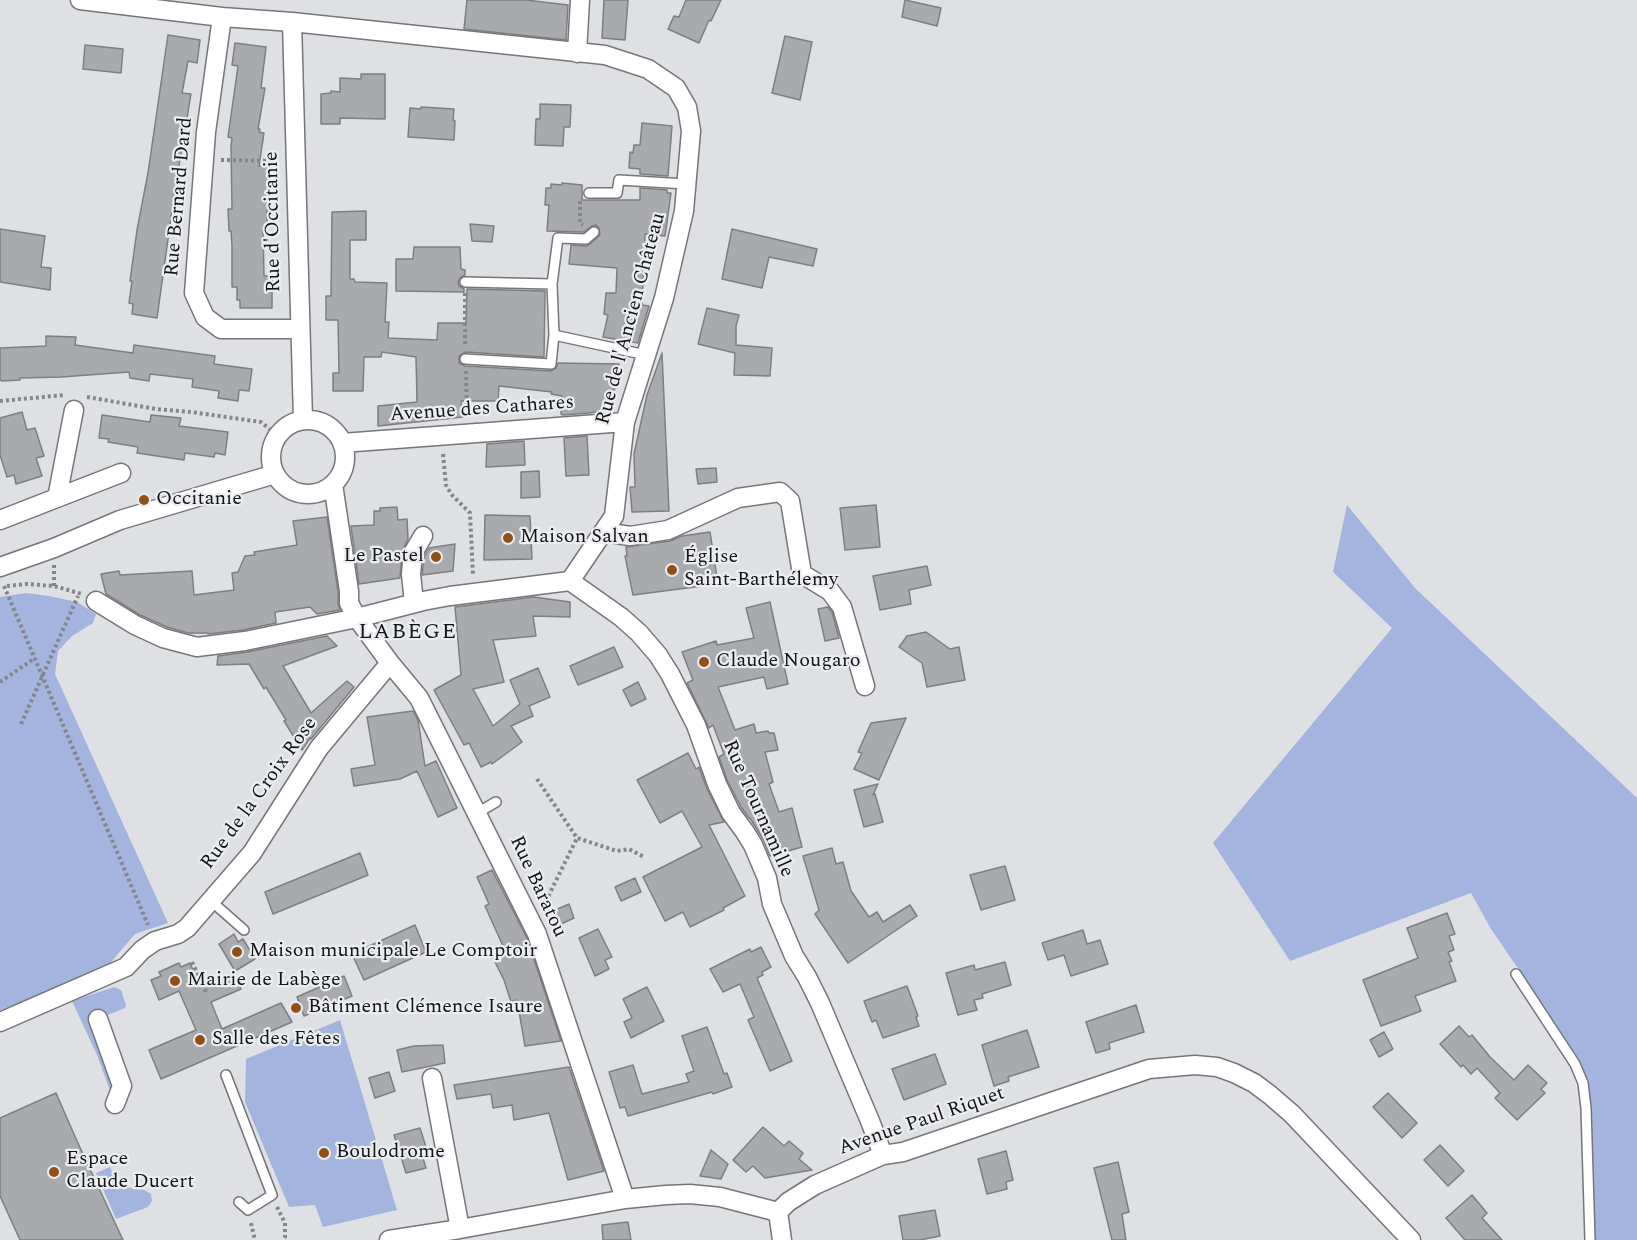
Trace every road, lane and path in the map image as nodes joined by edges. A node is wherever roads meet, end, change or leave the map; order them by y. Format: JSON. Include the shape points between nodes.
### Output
{"nodes":[{"id":1,"x":80,"y":0,"type":"edge"},
{"id":2,"x":580,"y":0,"type":"edge"},
{"id":3,"x":222,"y":17,"type":"junction"},
{"id":4,"x":292,"y":22,"type":"junction"},
{"id":5,"x":577,"y":53,"type":"junction"},
{"id":6,"x":204,"y":160,"type":"junction"},
{"id":7,"x":296,"y":162,"type":"junction"},
{"id":8,"x":686,"y":184,"type":"junction"},
{"id":9,"x":589,"y":193,"type":"joint"},
{"id":10,"x":594,"y":232,"type":"joint"},
{"id":11,"x":465,"y":282,"type":"joint"},
{"id":12,"x":552,"y":284,"type":"junction"},
{"id":13,"x":300,"y":329,"type":"junction"},
{"id":14,"x":554,"y":335,"type":"junction"},
{"id":15,"x":646,"y":355,"type":"junction"},
{"id":16,"x":465,"y":359,"type":"junction"},
{"id":17,"x":73,"y":400,"type":"junction"},
{"id":18,"x":0,"y":401,"type":"edge"},
{"id":19,"x":303,"y":420,"type":"junction"},
{"id":20,"x":625,"y":422,"type":"junction"},
{"id":21,"x":467,"y":433,"type":"junction"},
{"id":22,"x":441,"y":435,"type":"junction"},
{"id":23,"x":278,"y":436,"type":"junction"},
{"id":24,"x":342,"y":443,"type":"junction"},
{"id":25,"x":121,"y":473,"type":"dead end"},
{"id":26,"x":275,"y":474,"type":"junction"},
{"id":27,"x":333,"y":484,"type":"junction"},
{"id":28,"x":57,"y":498,"type":"junction"},
{"id":29,"x":0,"y":520,"type":"edge"},
{"id":30,"x":603,"y":532,"type":"junction"},
{"id":31,"x":423,"y":536,"type":"dead end"},
{"id":32,"x":0,"y":567,"type":"edge"},
{"id":33,"x":570,"y":581,"type":"junction"},
{"id":34,"x":79,"y":592,"type":"junction"},
{"id":35,"x":474,"y":593,"type":"junction"},
{"id":36,"x":96,"y":601,"type":"joint"},
{"id":37,"x":414,"y":603,"type":"junction"},
{"id":38,"x":357,"y":618,"type":"junction"},
{"id":39,"x":35,"y":658,"type":"junction"},
{"id":40,"x":390,"y":663,"type":"junction"},
{"id":41,"x":42,"y":676,"type":"junction"},
{"id":42,"x":0,"y":682,"type":"edge"},
{"id":43,"x":865,"y":686,"type":"dead end"},
{"id":44,"x":21,"y":724,"type":"dead end"},
{"id":45,"x":537,"y":779,"type":"dead end"},
{"id":46,"x":496,"y":802,"type":"dead end"},
{"id":47,"x":477,"y":813,"type":"junction"},
{"id":48,"x":578,"y":838,"type":"junction"},
{"id":49,"x":644,"y":857,"type":"dead end"},
{"id":50,"x":210,"y":900,"type":"junction"},
{"id":51,"x":140,"y":905,"type":"dead end"},
{"id":52,"x":533,"y":926,"type":"junction"},
{"id":53,"x":244,"y":930,"type":"dead end"},
{"id":54,"x":192,"y":962,"type":"dead end"},
{"id":55,"x":1516,"y":974,"type":"dead end"},
{"id":56,"x":212,"y":990,"type":"dead end"},
{"id":57,"x":98,"y":1019,"type":"dead end"},
{"id":58,"x":0,"y":1022,"type":"edge"},
{"id":59,"x":226,"y":1075,"type":"dead end"},
{"id":60,"x":432,"y":1078,"type":"dead end"},
{"id":61,"x":115,"y":1104,"type":"dead end"},
{"id":62,"x":882,"y":1155,"type":"junction"},
{"id":63,"x":272,"y":1196,"type":"junction"},
{"id":64,"x":625,"y":1199,"type":"junction"},
{"id":65,"x":239,"y":1202,"type":"dead end"},
{"id":66,"x":778,"y":1212,"type":"junction"},
{"id":67,"x":460,"y":1229,"type":"junction"},
{"id":68,"x":283,"y":1240,"type":"edge"},
{"id":69,"x":389,"y":1240,"type":"edge"},
{"id":70,"x":782,"y":1240,"type":"edge"},
{"id":71,"x":1411,"y":1240,"type":"edge"},
{"id":72,"x":1590,"y":1240,"type":"edge"}],
"edges":[{"from":1,"to":3,"type":"street","name":"Rue de l'Ancien Château"},
{"from":2,"to":5,"type":"street"},
{"from":3,"to":4,"type":"street","name":"Rue de l'Ancien Château"},
{"from":3,"to":6,"type":"street","name":"Rue Bernard Dard"},
{"from":4,"to":5,"type":"street","name":"Rue de l'Ancien Château"},
{"from":4,"to":7,"type":"street","name":"Rue d'Occitanie"},
{"from":5,"to":8,"type":"street","name":"Rue de l'Ancien Château","via":[[605,55],[648,69],[676,87],[687,107],[691,131]]},
{"from":6,"to":7,"type":"path"},
{"from":6,"to":13,"type":"street","name":"Rue Bernard Dard","via":[[194,293],[205,317],[221,329]]},
{"from":7,"to":13,"type":"street","name":"Rue d'Occitanie"},
{"from":8,"to":9,"type":"lane","via":[[619,180],[617,193]]},
{"from":8,"to":15,"type":"street","name":"Rue de l'Ancien Château","via":[[684,211],[664,298]]},
{"from":9,"to":10,"type":"path","via":[[580,200],[580,223]]},
{"from":10,"to":12,"type":"lane","via":[[586,239],[558,238]]},
{"from":11,"to":12,"type":"lane"},
{"from":11,"to":16,"type":"path"},
{"from":12,"to":14,"type":"lane"},
{"from":13,"to":19,"type":"street","name":"Rue d'Occitanie"},
{"from":14,"to":15,"type":"lane"},
{"from":14,"to":16,"type":"lane","via":[[551,364]]},
{"from":15,"to":20,"type":"street","name":"Rue de l'Ancien Château"},
{"from":16,"to":21,"type":"path"},
{"from":17,"to":18,"type":"path"},
{"from":17,"to":23,"type":"path","via":[[261,422]]},
{"from":17,"to":28,"type":"street"},
{"from":19,"to":23,"type":"street"},
{"from":19,"to":24,"type":"street","via":[[326,425]]},
{"from":20,"to":21,"type":"street","name":"Avenue des Cathares"},
{"from":20,"to":30,"type":"street","name":"Rue de l'Ancien Château","via":[[614,516]]},
{"from":21,"to":22,"type":"street","name":"Avenue des Cathares"},
{"from":22,"to":24,"type":"street","name":"Avenue des Cathares"},
{"from":22,"to":35,"type":"path","via":[[446,485],[470,513]]},
{"from":23,"to":26,"type":"street","via":[[271,454]]},
{"from":24,"to":27,"type":"street","via":[[344,465]]},
{"from":25,"to":28,"type":"street"},
{"from":26,"to":27,"type":"street","via":[[282,483],[302,493],[324,490]]},
{"from":26,"to":32,"type":"street","via":[[120,520]]},
{"from":27,"to":38,"type":"street","name":"Rue Baratou","via":[[349,603]]},
{"from":28,"to":29,"type":"street"},
{"from":30,"to":33,"type":"street","name":"Rue de l'Ancien Château"},
{"from":30,"to":43,"type":"street","via":[[630,536],[668,530],[738,498],[780,492],[790,501],[802,574],[830,591],[843,607]]},
{"from":31,"to":37,"type":"street","via":[[413,553]]},
{"from":33,"to":35,"type":"street"},
{"from":33,"to":62,"type":"street","name":"Rue Tournamille","via":[[639,633],[658,655],[679,692],[731,813],[753,845],[767,878],[772,904],[820,1003]]},
{"from":34,"to":36,"type":"path"},
{"from":34,"to":39,"type":"path","via":[[54,586],[4,586]]},
{"from":34,"to":41,"type":"path"},
{"from":35,"to":37,"type":"street"},
{"from":36,"to":38,"type":"street","via":[[163,638],[197,647]]},
{"from":37,"to":38,"type":"street"},
{"from":38,"to":40,"type":"street","name":"Rue Baratou"},
{"from":39,"to":41,"type":"path"},
{"from":39,"to":42,"type":"path"},
{"from":40,"to":47,"type":"street","name":"Rue Baratou","via":[[419,698]]},
{"from":40,"to":50,"type":"street","name":"Rue de la Croix Rose","via":[[319,748],[252,853]]},
{"from":41,"to":44,"type":"path"},
{"from":41,"to":51,"type":"path"},
{"from":45,"to":48,"type":"path"},
{"from":46,"to":47,"type":"lane"},
{"from":47,"to":52,"type":"street","name":"Rue Baratou"},
{"from":48,"to":49,"type":"path","via":[[617,851],[628,849]]},
{"from":48,"to":52,"type":"path"},
{"from":50,"to":53,"type":"lane"},
{"from":50,"to":58,"type":"street","name":"Rue de la Croix Rose","via":[[187,928],[155,941],[126,967]]},
{"from":52,"to":64,"type":"street","name":"Rue Baratou"},
{"from":54,"to":56,"type":"path","via":[[205,992]]},
{"from":55,"to":72,"type":"lane","via":[[1575,1064],[1583,1083]]},
{"from":57,"to":61,"type":"street","via":[[122,1086]]},
{"from":59,"to":63,"type":"lane"},
{"from":60,"to":67,"type":"street"},
{"from":62,"to":66,"type":"street","name":"Avenue Paul Riquet","via":[[815,1185]]},
{"from":62,"to":71,"type":"street","name":"Avenue Paul Riquet","via":[[903,1152],[1149,1069],[1217,1067],[1254,1083],[1292,1114]]},
{"from":63,"to":65,"type":"lane","via":[[248,1210]]},
{"from":63,"to":68,"type":"path","via":[[285,1224]]},
{"from":64,"to":66,"type":"street","via":[[690,1194],[720,1197]]},
{"from":64,"to":67,"type":"street"},
{"from":66,"to":70,"type":"street"},
{"from":67,"to":69,"type":"street"}]}
